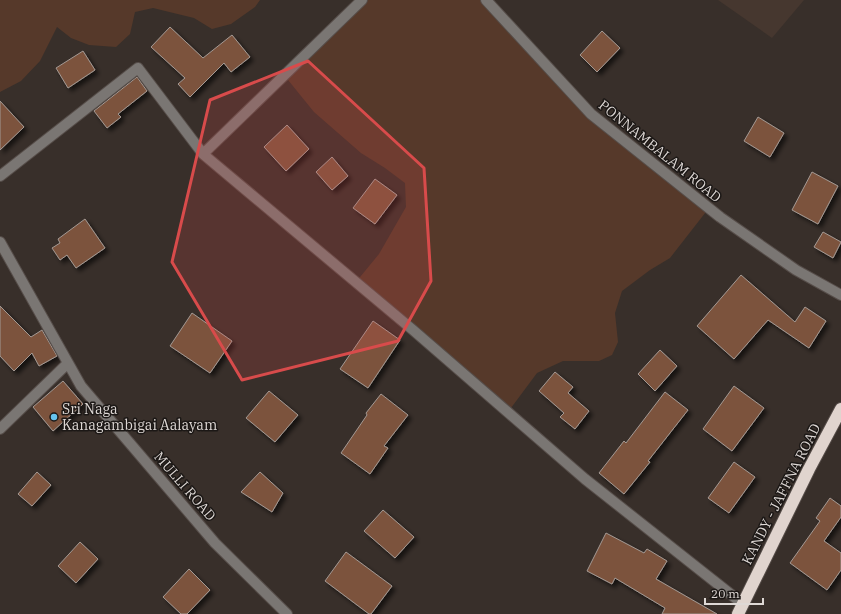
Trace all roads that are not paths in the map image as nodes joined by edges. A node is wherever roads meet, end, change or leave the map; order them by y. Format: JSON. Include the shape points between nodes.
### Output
{"nodes":[{"id":1,"x":362,"y":0,"type":"edge"},
{"id":2,"x":486,"y":0,"type":"edge"},
{"id":3,"x":203,"y":154,"type":"junction"},
{"id":4,"x":0,"y":176,"type":"edge"},
{"id":5,"x":0,"y":242,"type":"edge"},
{"id":6,"x":841,"y":295,"type":"edge"},
{"id":7,"x":68,"y":363,"type":"junction"},
{"id":8,"x":841,"y":409,"type":"edge"},
{"id":9,"x":0,"y":429,"type":"edge"},
{"id":10,"x":741,"y":609,"type":"edge"},
{"id":11,"x":287,"y":614,"type":"edge"}],
"edges":[{"from":1,"to":3,"type":"street"},
{"from":2,"to":6,"type":"street","name":"PONNAMBALAM ROAD","via":[[591,114],[720,217],[796,270]]},
{"from":3,"to":4,"type":"street","via":[[138,68]]},
{"from":3,"to":10,"type":"street"},
{"from":5,"to":7,"type":"street","name":"MULLI ROAD"},
{"from":7,"to":9,"type":"street"},
{"from":7,"to":11,"type":"street","name":"MULLI ROAD","via":[[81,386],[215,543]]},
{"from":8,"to":10,"type":"highway","name":"KANDY - JAFFNA ROAD"}]}
